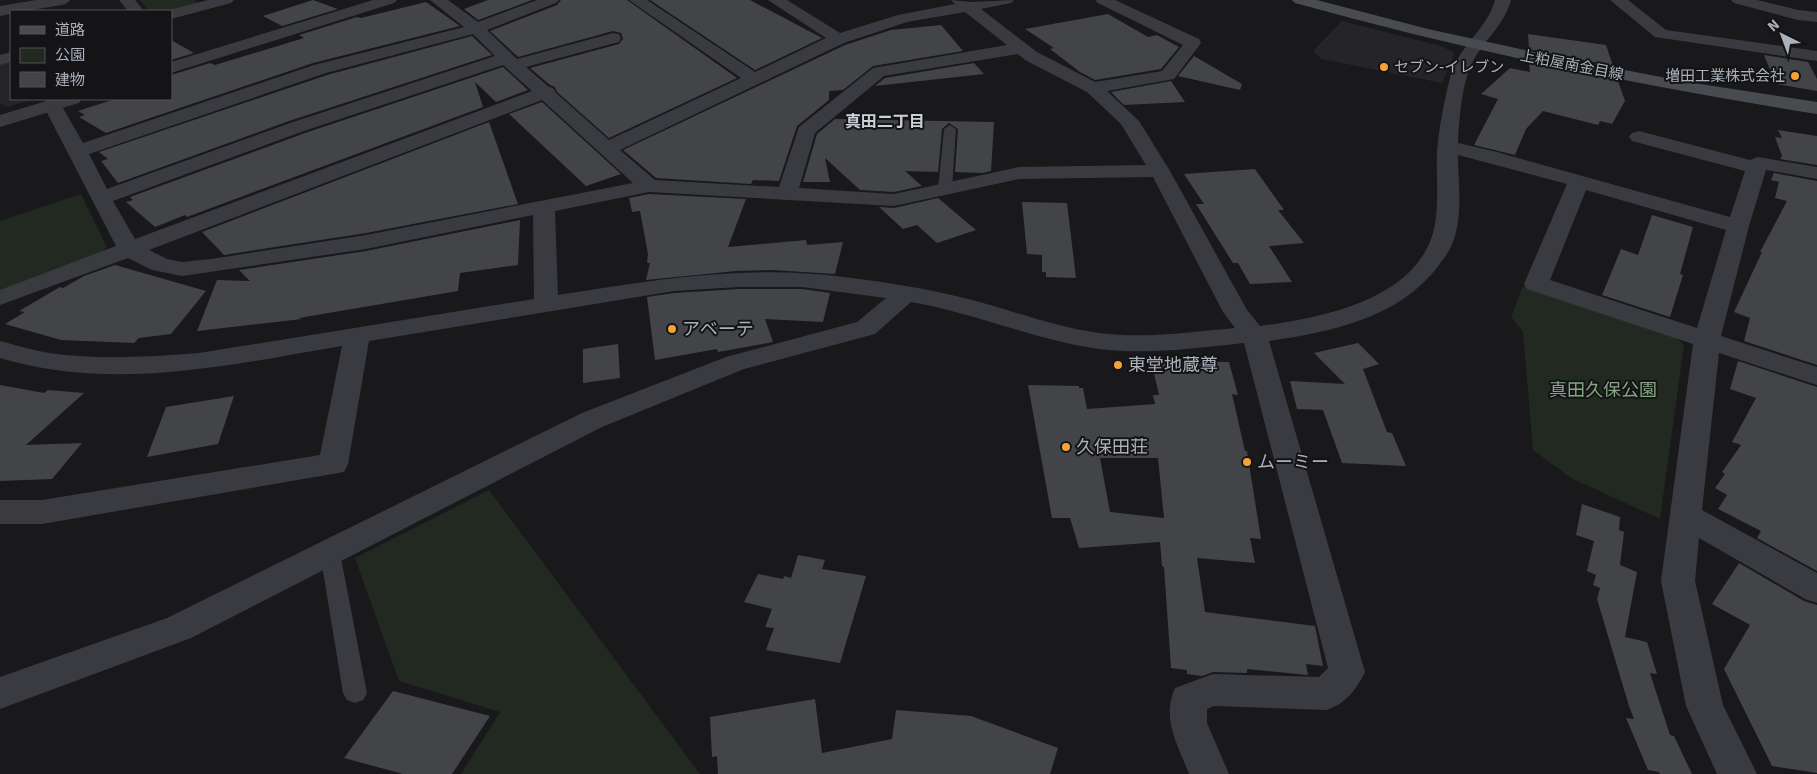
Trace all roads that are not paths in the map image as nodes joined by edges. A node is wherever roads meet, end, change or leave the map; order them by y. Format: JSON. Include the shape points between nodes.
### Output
{"nodes":[{"id":1,"x":62,"y":0,"type":"edge"},
{"id":2,"x":127,"y":0,"type":"edge"},
{"id":3,"x":226,"y":0,"type":"edge"},
{"id":4,"x":389,"y":0,"type":"edge"},
{"id":5,"x":438,"y":0,"type":"edge"},
{"id":6,"x":551,"y":0,"type":"edge"},
{"id":7,"x":638,"y":0,"type":"edge"},
{"id":8,"x":776,"y":0,"type":"edge"},
{"id":9,"x":1006,"y":0,"type":"edge"},
{"id":10,"x":1103,"y":0,"type":"edge"},
{"id":11,"x":1300,"y":0,"type":"edge"},
{"id":12,"x":1503,"y":0,"type":"edge"},
{"id":13,"x":1618,"y":0,"type":"edge"},
{"id":14,"x":1739,"y":0,"type":"edge"},
{"id":15,"x":964,"y":3,"type":"edge"},
{"id":16,"x":1786,"y":5,"type":"edge"},
{"id":17,"x":135,"y":10,"type":"edge"},
{"id":18,"x":0,"y":11,"type":"edge"},
{"id":19,"x":172,"y":14,"type":"edge"},
{"id":20,"x":1817,"y":17,"type":"edge"},
{"id":21,"x":476,"y":28,"type":"junction"},
{"id":22,"x":613,"y":38,"type":"dead end"},
{"id":23,"x":838,"y":39,"type":"junction"},
{"id":24,"x":1474,"y":44,"type":"junction"},
{"id":25,"x":1022,"y":48,"type":"junction"},
{"id":26,"x":1817,"y":56,"type":"edge"},
{"id":27,"x":510,"y":61,"type":"junction"},
{"id":28,"x":172,"y":68,"type":"edge"},
{"id":29,"x":754,"y":79,"type":"junction"},
{"id":30,"x":1093,"y":88,"type":"junction"},
{"id":31,"x":546,"y":92,"type":"junction"},
{"id":32,"x":69,"y":100,"type":"edge"},
{"id":33,"x":52,"y":105,"type":"junction"},
{"id":34,"x":1817,"y":108,"type":"edge"},
{"id":35,"x":0,"y":121,"type":"edge"},
{"id":36,"x":950,"y":129,"type":"dead end"},
{"id":37,"x":1639,"y":137,"type":"dead end"},
{"id":38,"x":1448,"y":146,"type":"junction"},
{"id":39,"x":608,"y":148,"type":"junction"},
{"id":40,"x":78,"y":151,"type":"junction"},
{"id":41,"x":1757,"y":168,"type":"junction"},
{"id":42,"x":1160,"y":171,"type":"junction"},
{"id":43,"x":1817,"y":173,"type":"edge"},
{"id":44,"x":1579,"y":182,"type":"junction"},
{"id":45,"x":649,"y":186,"type":"junction"},
{"id":46,"x":945,"y":189,"type":"junction"},
{"id":47,"x":787,"y":194,"type":"junction"},
{"id":48,"x":101,"y":198,"type":"junction"},
{"id":49,"x":544,"y":207,"type":"junction"},
{"id":50,"x":1738,"y":226,"type":"junction"},
{"id":51,"x":129,"y":249,"type":"junction"},
{"id":52,"x":905,"y":294,"type":"junction"},
{"id":53,"x":0,"y":298,"type":"edge"},
{"id":54,"x":546,"y":303,"type":"junction"},
{"id":55,"x":1254,"y":335,"type":"junction"},
{"id":56,"x":358,"y":336,"type":"junction"},
{"id":57,"x":1707,"y":340,"type":"junction"},
{"id":58,"x":0,"y":349,"type":"edge"},
{"id":59,"x":1817,"y":376,"type":"edge"},
{"id":60,"x":0,"y":512,"type":"edge"},
{"id":61,"x":1686,"y":516,"type":"junction"},
{"id":62,"x":330,"y":553,"type":"junction"},
{"id":63,"x":1817,"y":589,"type":"edge"},
{"id":64,"x":0,"y":693,"type":"edge"},
{"id":65,"x":355,"y":693,"type":"dead end"},
{"id":66,"x":1209,"y":774,"type":"edge"},
{"id":67,"x":1737,"y":774,"type":"edge"}],
"edges":[{"from":1,"to":18,"type":"street"},
{"from":2,"to":17,"type":"street"},
{"from":3,"to":19,"type":"street"},
{"from":4,"to":28,"type":"street"},
{"from":5,"to":21,"type":"street"},
{"from":6,"to":21,"type":"street"},
{"from":7,"to":29,"type":"street"},
{"from":8,"to":23,"type":"street"},
{"from":9,"to":15,"type":"street"},
{"from":10,"to":30,"type":"street","via":[[1193,43],[1168,75]]},
{"from":11,"to":24,"type":"main road","name":"上粕屋南金目線"},
{"from":12,"to":24,"type":"street","via":[[1497,18]]},
{"from":13,"to":26,"type":"street","via":[[1661,34]]},
{"from":14,"to":16,"type":"street"},
{"from":15,"to":23,"type":"street"},
{"from":15,"to":25,"type":"street"},
{"from":16,"to":20,"type":"street"},
{"from":21,"to":27,"type":"street"},
{"from":21,"to":40,"type":"street","via":[[320,69]]},
{"from":22,"to":27,"type":"street"},
{"from":23,"to":29,"type":"street"},
{"from":24,"to":34,"type":"main road","name":"上粕屋南金目線","via":[[1675,85]]},
{"from":24,"to":38,"type":"street","via":[[1461,69]]},
{"from":25,"to":30,"type":"street","via":[[1031,56]]},
{"from":25,"to":47,"type":"street","via":[[879,72],[806,131]]},
{"from":27,"to":31,"type":"street"},
{"from":27,"to":48,"type":"street","via":[[297,127]]},
{"from":29,"to":39,"type":"street"},
{"from":30,"to":42,"type":"street","via":[[1129,121]]},
{"from":31,"to":39,"type":"street"},
{"from":31,"to":51,"type":"street"},
{"from":32,"to":33,"type":"street"},
{"from":33,"to":35,"type":"street"},
{"from":33,"to":40,"type":"street"},
{"from":36,"to":46,"type":"lane"},
{"from":37,"to":41,"type":"street"},
{"from":38,"to":44,"type":"street"},
{"from":38,"to":55,"type":"street","via":[[1447,222],[1439,249],[1426,269],[1409,285],[1368,308],[1338,318]]},
{"from":39,"to":45,"type":"street"},
{"from":40,"to":48,"type":"street"},
{"from":41,"to":43,"type":"street","via":[[1758,163]]},
{"from":41,"to":50,"type":"street"},
{"from":42,"to":46,"type":"street","via":[[1019,173]]},
{"from":42,"to":55,"type":"street","via":[[1236,312]]},
{"from":44,"to":50,"type":"street"},
{"from":44,"to":57,"type":"street","via":[[1536,284]]},
{"from":45,"to":47,"type":"street"},
{"from":45,"to":49,"type":"street"},
{"from":46,"to":47,"type":"street","via":[[894,200]]},
{"from":48,"to":51,"type":"street"},
{"from":49,"to":51,"type":"street","via":[[366,242],[182,269],[160,266]]},
{"from":49,"to":54,"type":"street"},
{"from":50,"to":57,"type":"street"},
{"from":51,"to":53,"type":"street"},
{"from":52,"to":54,"type":"street","via":[[794,278],[744,279],[674,284]]},
{"from":52,"to":55,"type":"street","via":[[954,303],[1099,341],[1153,342]]},
{"from":52,"to":62,"type":"street","via":[[866,328],[735,363],[592,420]]},
{"from":54,"to":56,"type":"street"},
{"from":55,"to":66,"type":"street","via":[[1347,672],[1326,694],[1213,690],[1188,700],[1188,724]]},
{"from":56,"to":58,"type":"street","via":[[199,361],[137,366],[38,360]]},
{"from":56,"to":60,"type":"street","via":[[333,464],[42,512]]},
{"from":57,"to":59,"type":"street"},
{"from":57,"to":61,"type":"street"},
{"from":61,"to":63,"type":"street"},
{"from":61,"to":67,"type":"street","via":[[1678,581],[1705,706]]},
{"from":62,"to":64,"type":"street","via":[[179,628]]},
{"from":62,"to":65,"type":"lane"}]}
